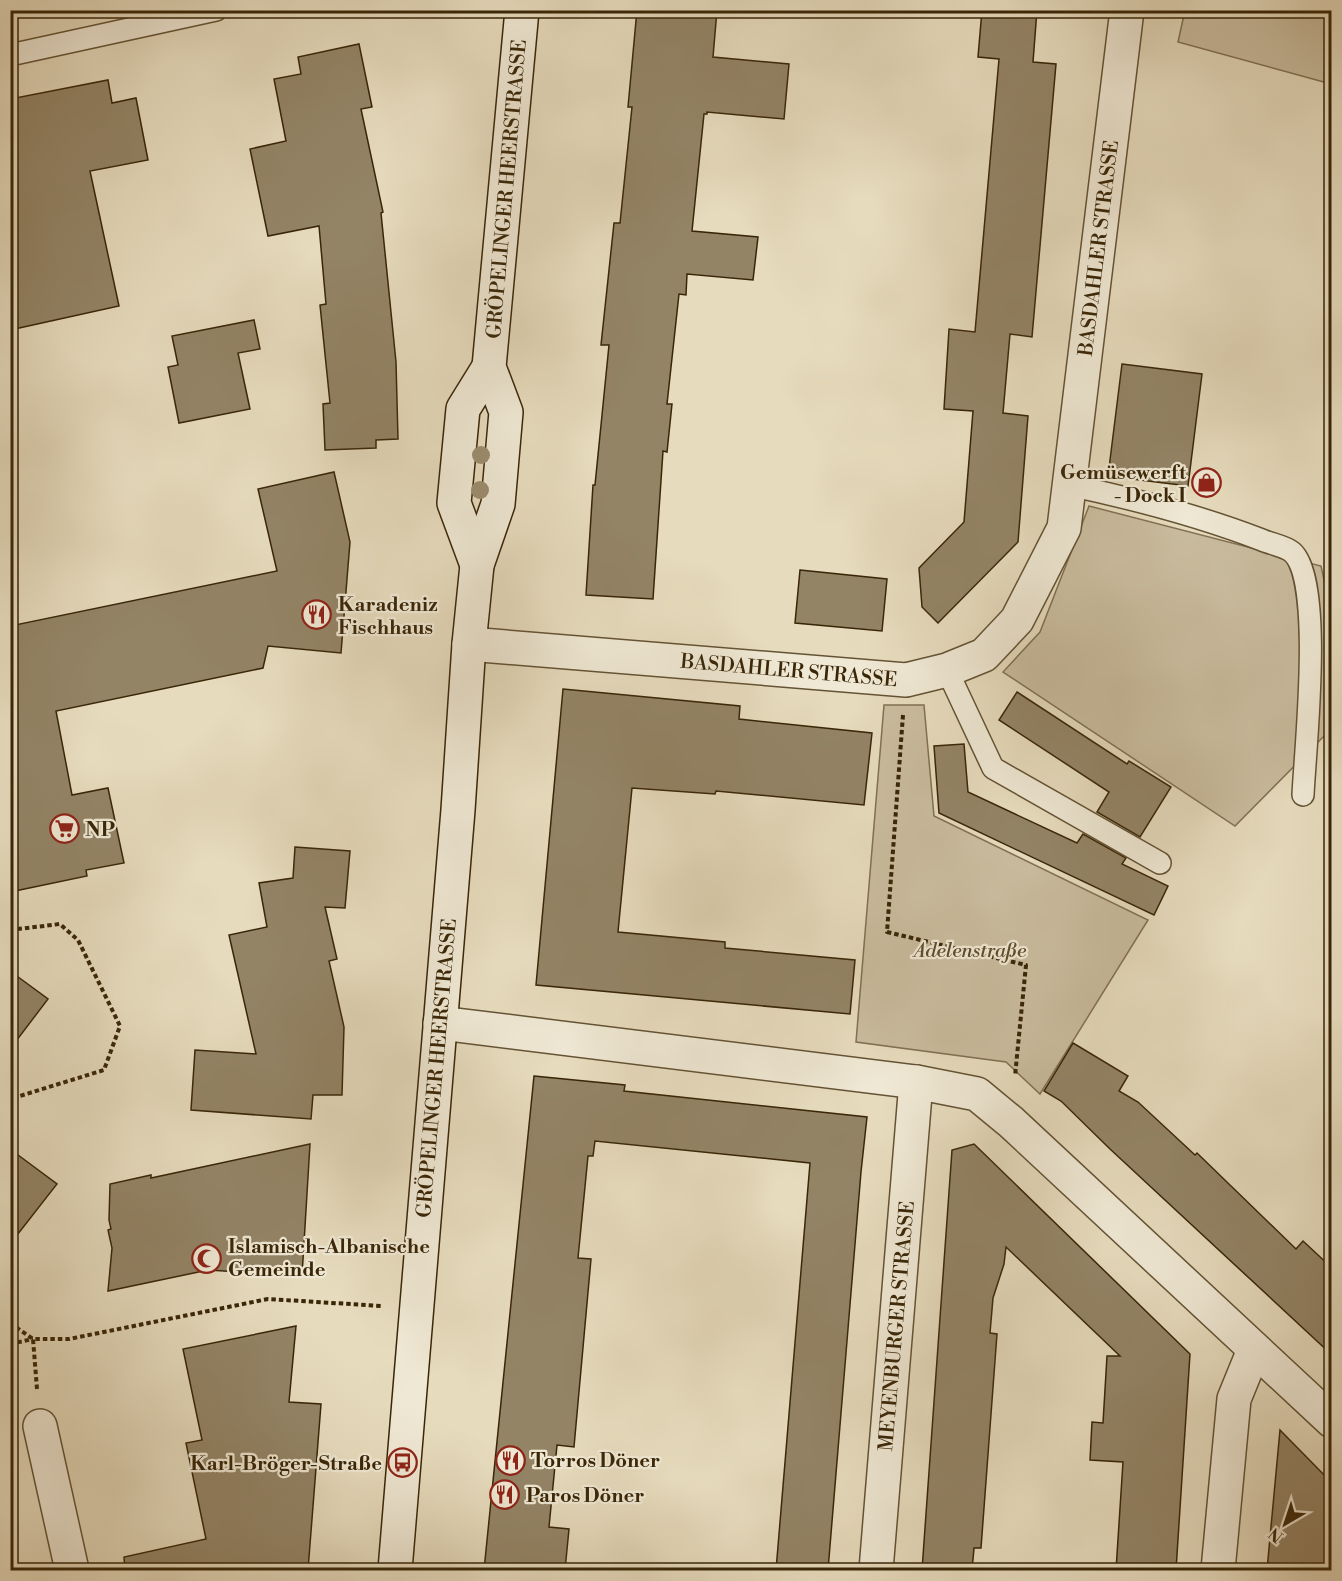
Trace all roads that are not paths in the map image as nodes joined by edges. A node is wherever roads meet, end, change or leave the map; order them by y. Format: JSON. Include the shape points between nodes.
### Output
{"nodes":[{"id":1,"x":216,"y":10,"type":"edge"},
{"id":2,"x":522,"y":10,"type":"edge"},
{"id":3,"x":1127,"y":10,"type":"edge"},
{"id":4,"x":10,"y":55,"type":"edge"},
{"id":5,"x":489,"y":367,"type":"junction"},
{"id":6,"x":1069,"y":485,"type":"junction"},
{"id":7,"x":477,"y":566,"type":"junction"},
{"id":8,"x":469,"y":644,"type":"junction"},
{"id":9,"x":946,"y":670,"type":"junction"},
{"id":10,"x":1303,"y":795,"type":"dead end"},
{"id":11,"x":1160,"y":863,"type":"dead end"},
{"id":12,"x":440,"y":1023,"type":"junction"},
{"id":13,"x":916,"y":1082,"type":"junction"},
{"id":14,"x":1254,"y":1350,"type":"junction"},
{"id":15,"x":1332,"y":1421,"type":"edge"},
{"id":16,"x":40,"y":1426,"type":"road end"},
{"id":17,"x":72,"y":1570,"type":"edge"},
{"id":18,"x":395,"y":1570,"type":"edge"},
{"id":19,"x":876,"y":1570,"type":"edge"},
{"id":20,"x":1218,"y":1570,"type":"edge"}],
"edges":[{"from":1,"to":4,"type":"lane"},
{"from":2,"to":5,"type":"street","name":"GRÖPELINGER HEERSTRASSE"},
{"from":3,"to":6,"type":"street","name":"BASDAHLER STRASSE"},
{"from":5,"to":7,"type":"street","name":"GRÖPELINGER HEERSTRASSE","via":[[506,412],[498,504]]},
{"from":5,"to":7,"type":"street","name":"GRÖPELINGER HEERSTRASSE","via":[[463,409],[454,503]]},
{"from":6,"to":9,"type":"street","name":"BASDAHLER STRASSE","via":[[1064,528],[1017,620],[984,656]]},
{"from":6,"to":10,"type":"lane","via":[[1169,509],[1292,552],[1304,572],[1311,631]]},
{"from":7,"to":8,"type":"street","name":"GRÖPELINGER HEERSTRASSE"},
{"from":8,"to":9,"type":"street","name":"BASDAHLER STRASSE","via":[[906,680]]},
{"from":8,"to":12,"type":"street","name":"GRÖPELINGER HEERSTRASSE"},
{"from":9,"to":11,"type":"lane","via":[[993,768]]},
{"from":12,"to":13,"type":"street"},
{"from":12,"to":18,"type":"street","name":"GRÖPELINGER HEERSTRASSE"},
{"from":13,"to":14,"type":"street","via":[[977,1094]]},
{"from":13,"to":19,"type":"street","name":"MEYENBURGER STRASSE"},
{"from":14,"to":15,"type":"street"},
{"from":14,"to":20,"type":"street","via":[[1234,1399]]},
{"from":16,"to":17,"type":"street"}]}
